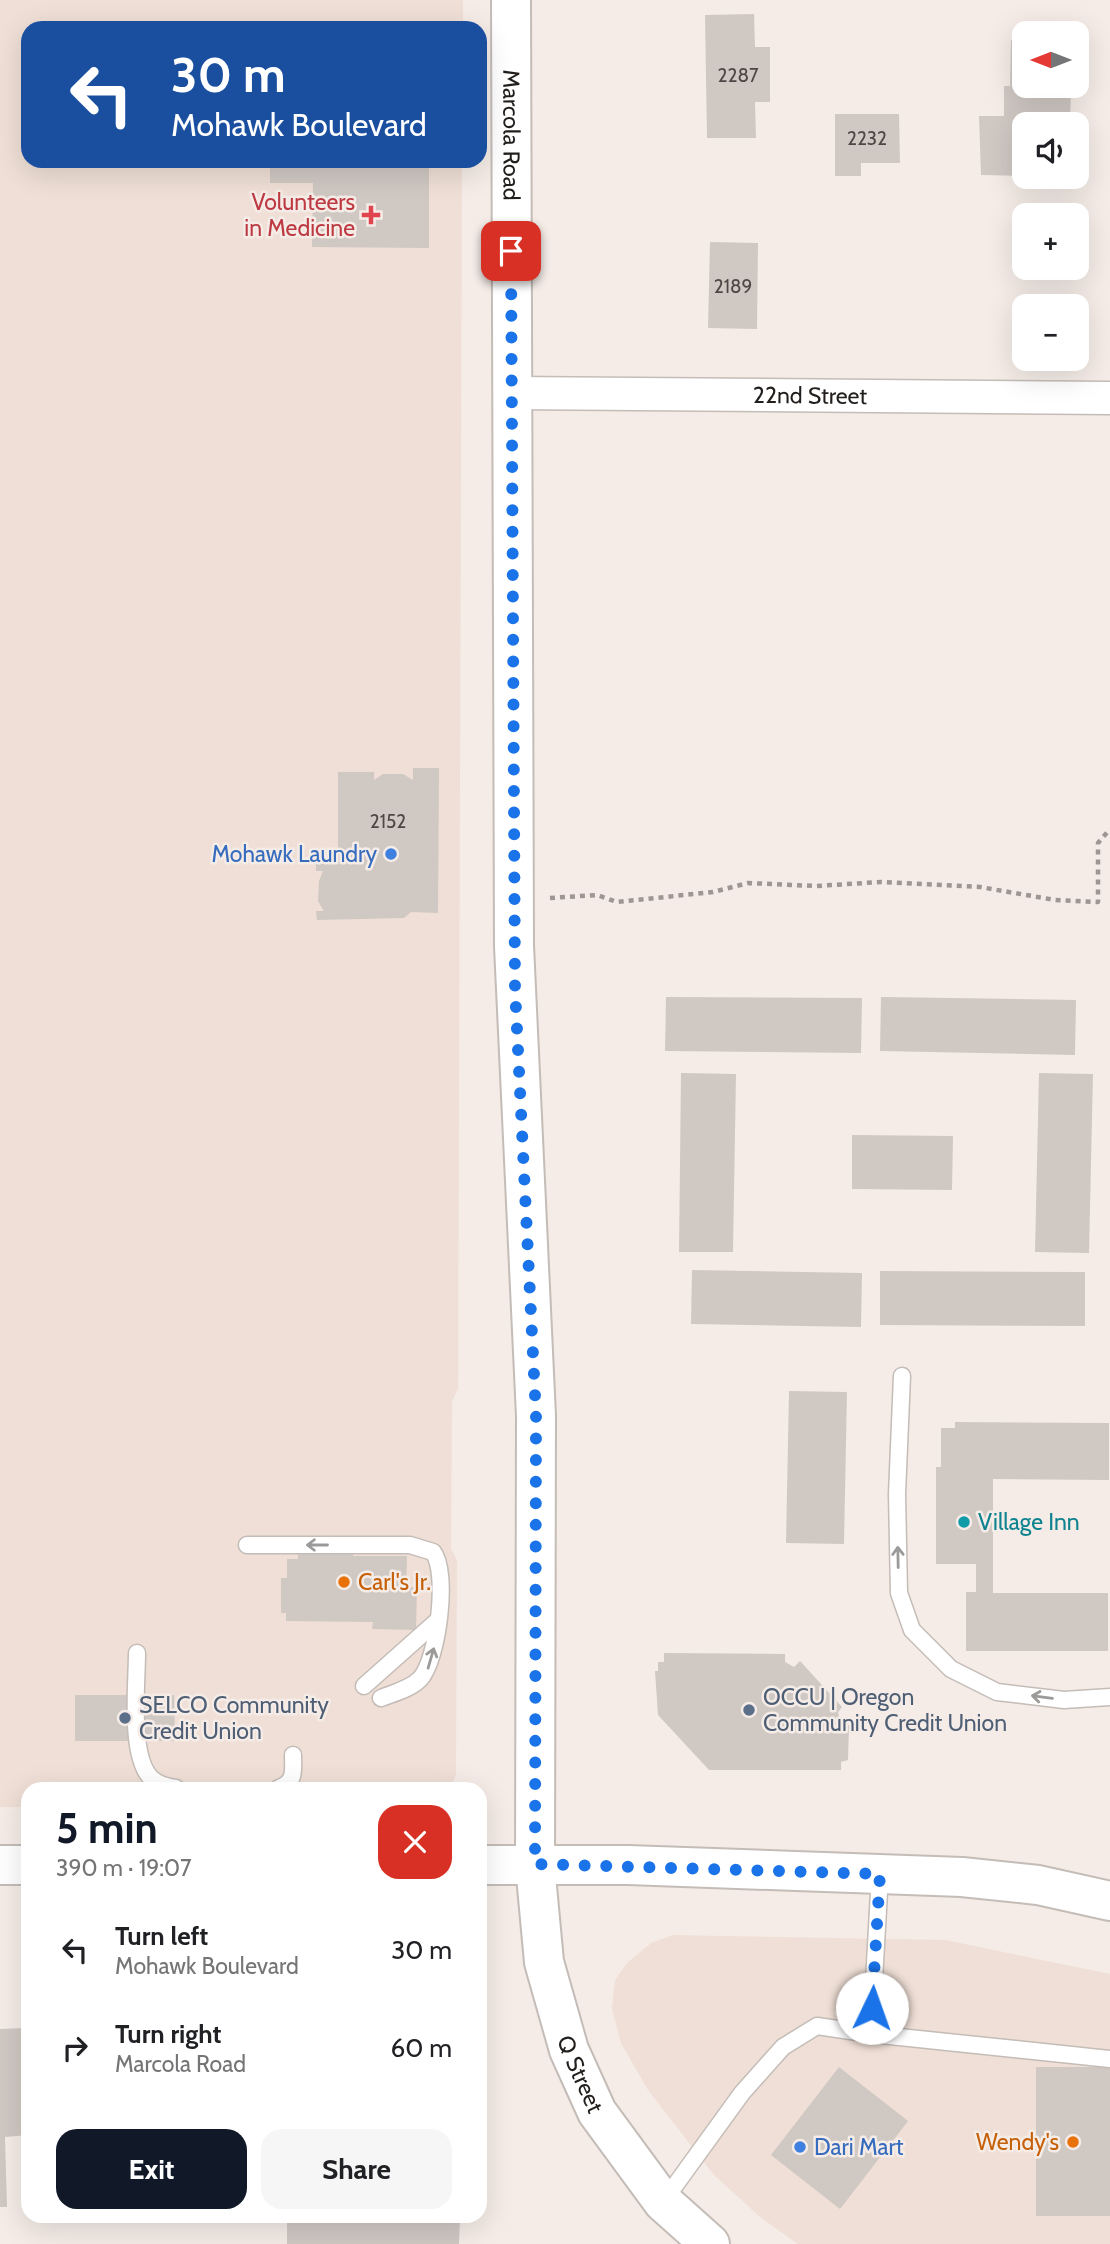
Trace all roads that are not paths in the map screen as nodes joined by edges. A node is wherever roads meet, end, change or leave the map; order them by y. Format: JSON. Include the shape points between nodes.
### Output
{"nodes":[{"id":1,"x":511,"y":0,"type":"edge"},
{"id":2,"x":511,"y":393,"type":"junction"},
{"id":3,"x":1110,"y":398,"type":"edge"},
{"id":4,"x":902,"y":1376,"type":"dead end"},
{"id":5,"x":247,"y":1545,"type":"dead end"},
{"id":6,"x":436,"y":1622,"type":"junction"},
{"id":7,"x":137,"y":1653,"type":"dead end"},
{"id":8,"x":364,"y":1686,"type":"dead end"},
{"id":9,"x":1110,"y":1697,"type":"edge"},
{"id":10,"x":380,"y":1698,"type":"dead end"},
{"id":11,"x":293,"y":1755,"type":"dead end"},
{"id":12,"x":157,"y":1782,"type":"edge"},
{"id":13,"x":290,"y":1782,"type":"edge"},
{"id":14,"x":535,"y":1864,"type":"junction"},
{"id":15,"x":0,"y":1865,"type":"edge"},
{"id":16,"x":21,"y":1865,"type":"edge"},
{"id":17,"x":487,"y":1865,"type":"edge"},
{"id":18,"x":880,"y":1874,"type":"junction"},
{"id":19,"x":1110,"y":1901,"type":"edge"},
{"id":20,"x":871,"y":2034,"type":"junction"},
{"id":21,"x":1110,"y":2059,"type":"edge"},
{"id":22,"x":663,"y":2202,"type":"junction"},
{"id":23,"x":710,"y":2244,"type":"edge"}],
"edges":[{"from":1,"to":2,"type":"main road","name":"Marcola Road"},
{"from":2,"to":3,"type":"street","name":"22nd Street"},
{"from":2,"to":14,"type":"main road","name":"Marcola Road","via":[[515,989],[536,1402]]},
{"from":9,"to":4,"type":"lane","one_way":true,"via":[[1064,1700],[997,1692],[951,1669],[912,1630],[899,1593]]},
{"from":6,"to":5,"type":"lane","one_way":true,"via":[[442,1570],[439,1559],[425,1547]]},
{"from":6,"to":8,"type":"lane"},
{"from":10,"to":6,"type":"lane","one_way":true,"via":[[419,1681],[429,1667]]},
{"from":7,"to":12,"type":"lane","via":[[140,1756]]},
{"from":11,"to":13,"type":"lane"},
{"from":14,"to":17,"type":"main road"},
{"from":14,"to":18,"type":"main road"},
{"from":14,"to":22,"type":"main road","name":"Q Street","via":[[544,1962],[569,2050],[597,2112]]},
{"from":15,"to":16,"type":"main road"},
{"from":18,"to":19,"type":"main road","via":[[1038,1885]]},
{"from":18,"to":20,"type":"lane"},
{"from":20,"to":21,"type":"lane"},
{"from":20,"to":22,"type":"lane","via":[[817,2026],[783,2047],[742,2093]]},
{"from":22,"to":23,"type":"main road","name":"Q Street"}]}
